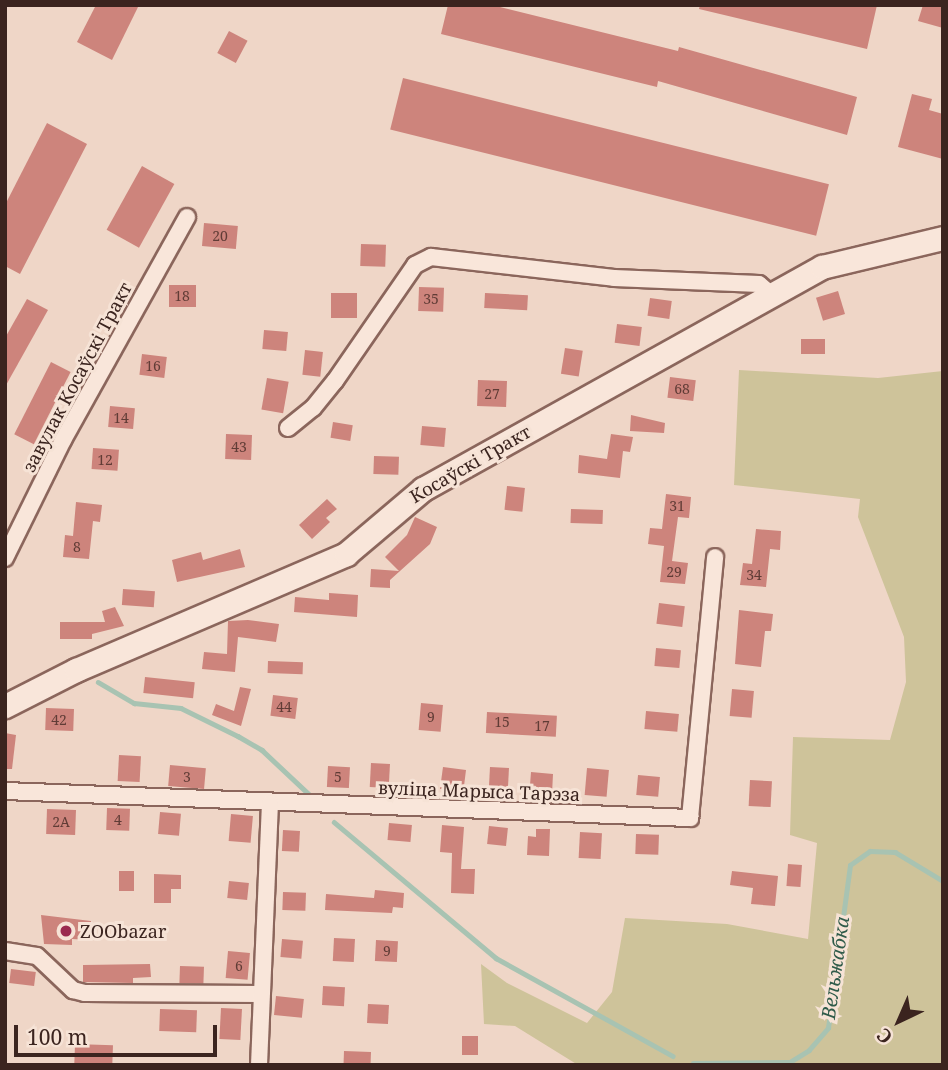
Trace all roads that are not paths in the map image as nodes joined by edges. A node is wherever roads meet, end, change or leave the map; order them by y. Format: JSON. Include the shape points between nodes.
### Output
{"nodes":[{"id":1,"x":187,"y":217,"type":"dead end"},
{"id":2,"x":943,"y":239,"type":"edge"},
{"id":3,"x":773,"y":296,"type":"junction"},
{"id":4,"x":288,"y":428,"type":"dead end"},
{"id":5,"x":715,"y":557,"type":"dead end"},
{"id":6,"x":5,"y":558,"type":"edge"},
{"id":7,"x":5,"y":706,"type":"edge"},
{"id":8,"x":5,"y":791,"type":"edge"},
{"id":9,"x":270,"y":803,"type":"junction"},
{"id":10,"x":5,"y":951,"type":"edge"},
{"id":11,"x":261,"y":994,"type":"junction"},
{"id":12,"x":259,"y":1065,"type":"edge"}],
"edges":[{"from":1,"to":6,"type":"street","name":"завулак Косаўскі Тракт","via":[[64,440]]},
{"from":2,"to":3,"type":"main road","name":"Косаўскі Тракт","via":[[843,259]]},
{"from":3,"to":4,"type":"street","via":[[759,284],[614,278],[431,257],[415,265],[335,380],[313,408]]},
{"from":3,"to":7,"type":"main road","name":"Косаўскі Тракт","via":[[423,489],[346,554],[75,670]]},
{"from":5,"to":9,"type":"street","name":"вуліца Марыса Тарэза","via":[[690,818]]},
{"from":8,"to":9,"type":"street","name":"вуліца Марыса Тарэза"},
{"from":9,"to":11,"type":"street"},
{"from":10,"to":11,"type":"street","via":[[37,956],[73,990],[85,993]]},
{"from":11,"to":12,"type":"street"}]}
